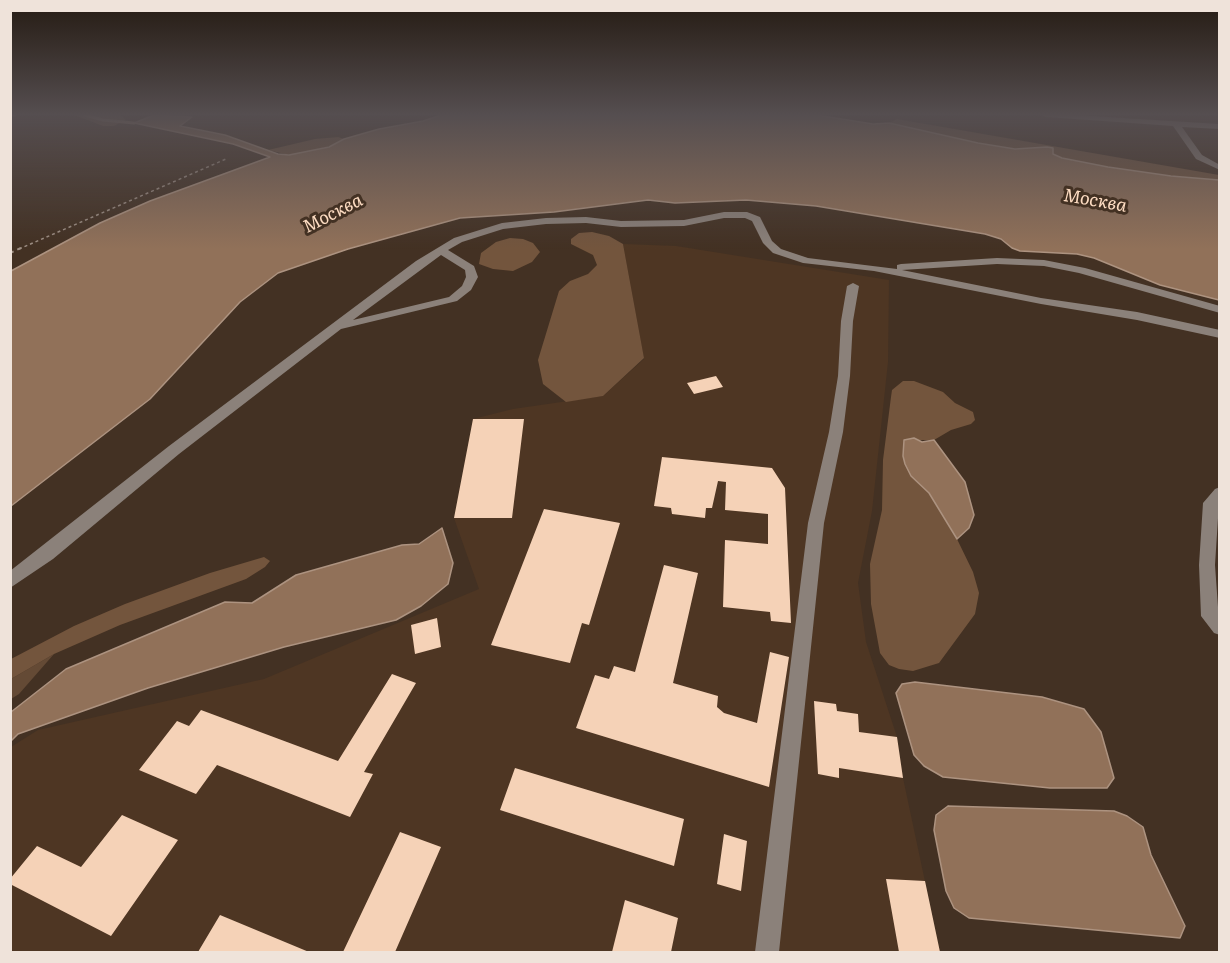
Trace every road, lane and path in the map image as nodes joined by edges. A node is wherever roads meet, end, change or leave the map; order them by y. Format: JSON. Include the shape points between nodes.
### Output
{"nodes":[{"id":1,"x":224,"y":160,"type":"edge"},
{"id":2,"x":1204,"y":160,"type":"edge"},
{"id":3,"x":1218,"y":168,"type":"dead end"},
{"id":4,"x":440,"y":250,"type":"junction"},
{"id":5,"x":10,"y":253,"type":"edge"},
{"id":6,"x":874,"y":268,"type":"junction"},
{"id":7,"x":853,"y":286,"type":"dead end"},
{"id":8,"x":1220,"y":310,"type":"edge"},
{"id":9,"x":337,"y":327,"type":"junction"},
{"id":10,"x":1220,"y":334,"type":"edge"},
{"id":11,"x":1220,"y":493,"type":"edge"},
{"id":12,"x":10,"y":581,"type":"edge"},
{"id":13,"x":1220,"y":627,"type":"edge"},
{"id":14,"x":767,"y":952,"type":"edge"}],
"edges":[{"from":1,"to":5,"type":"path"},
{"from":2,"to":3,"type":"street"},
{"from":4,"to":6,"type":"street","via":[[502,226],[525,223],[684,223],[737,213],[756,219],[768,243],[777,251],[842,267]]},
{"from":4,"to":9,"type":"street"},
{"from":4,"to":9,"type":"street","via":[[470,268],[472,277],[467,288],[430,306]]},
{"from":6,"to":8,"type":"street","via":[[997,261],[1044,263]]},
{"from":6,"to":10,"type":"street"},
{"from":7,"to":14,"type":"street","via":[[836,432],[816,523]]},
{"from":9,"to":12,"type":"street"},
{"from":11,"to":13,"type":"street","via":[[1211,502],[1207,565],[1210,616]]}]}
